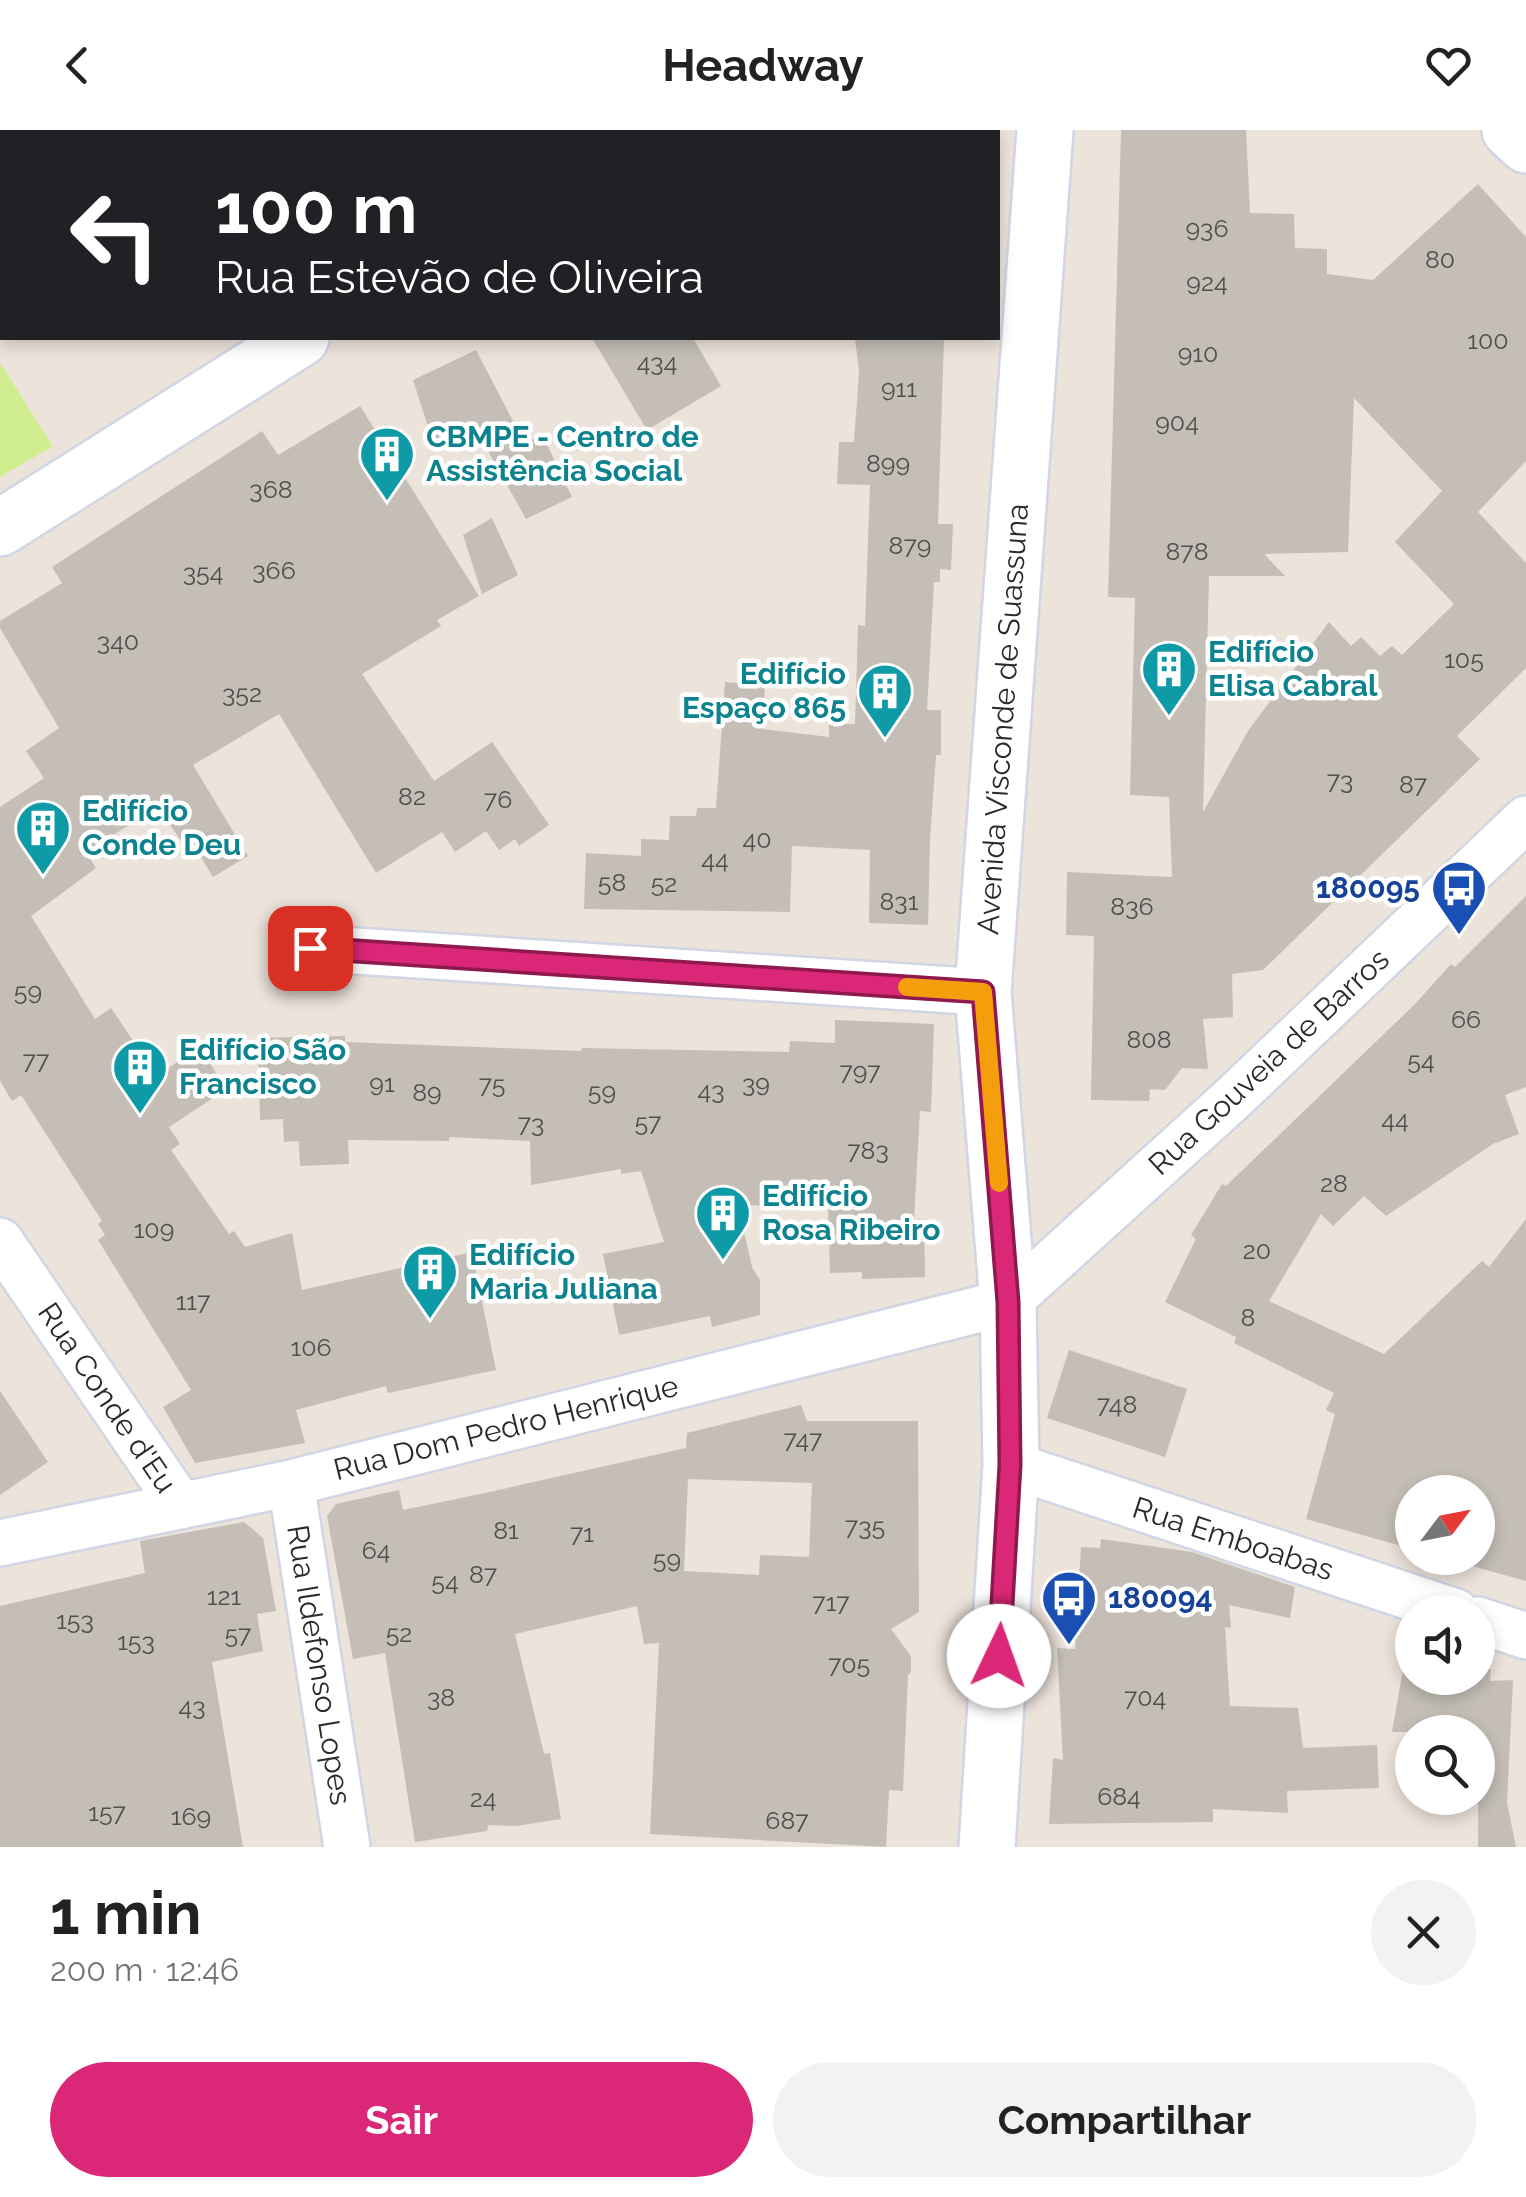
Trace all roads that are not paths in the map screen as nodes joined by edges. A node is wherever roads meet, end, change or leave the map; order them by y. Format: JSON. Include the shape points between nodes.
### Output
{"nodes":[{"id":1,"x":1045,"y":130,"type":"edge"},
{"id":2,"x":1510,"y":130,"type":"edge"},
{"id":3,"x":1526,"y":146,"type":"edge"},
{"id":4,"x":276,"y":344,"type":"edge"},
{"id":5,"x":0,"y":528,"type":"edge"},
{"id":6,"x":1526,"y":820,"type":"edge"},
{"id":7,"x":310,"y":948,"type":"dead end"},
{"id":8,"x":983,"y":992,"type":"junction"},
{"id":9,"x":0,"y":1241,"type":"edge"},
{"id":10,"x":1008,"y":1302,"type":"junction"},
{"id":11,"x":1010,"y":1465,"type":"junction"},
{"id":12,"x":291,"y":1483,"type":"junction"},
{"id":13,"x":181,"y":1506,"type":"junction"},
{"id":14,"x":0,"y":1544,"type":"edge"},
{"id":15,"x":1404,"y":1595,"type":"edge"},
{"id":16,"x":1495,"y":1626,"type":"edge"},
{"id":17,"x":1526,"y":1636,"type":"edge"},
{"id":18,"x":347,"y":1847,"type":"edge"},
{"id":19,"x":987,"y":1847,"type":"edge"}],
"edges":[{"from":1,"to":8,"type":"main road","name":"Avenida Visconde de Suassuna"},
{"from":2,"to":3,"type":"main road"},
{"from":4,"to":5,"type":"main road"},
{"from":6,"to":10,"type":"street","name":"Rua Gouveia de Barros"},
{"from":7,"to":8,"type":"street"},
{"from":8,"to":10,"type":"main road","name":"Avenida Visconde de Suassuna"},
{"from":9,"to":13,"type":"street","name":"Rua Conde d'Eu"},
{"from":10,"to":11,"type":"main road","name":"Avenida Visconde de Suassuna"},
{"from":10,"to":12,"type":"street","name":"Rua Dom Pedro Henrique"},
{"from":11,"to":15,"type":"street","name":"Rua Emboabas"},
{"from":11,"to":19,"type":"main road","name":"Avenida Visconde de Suassuna"},
{"from":12,"to":13,"type":"street","name":"Rua Dom Pedro Henrique"},
{"from":12,"to":18,"type":"street","name":"Rua Ildefonso Lopes"},
{"from":13,"to":14,"type":"street","name":"Rua Dom Pedro Henrique"},
{"from":16,"to":17,"type":"street"}]}
